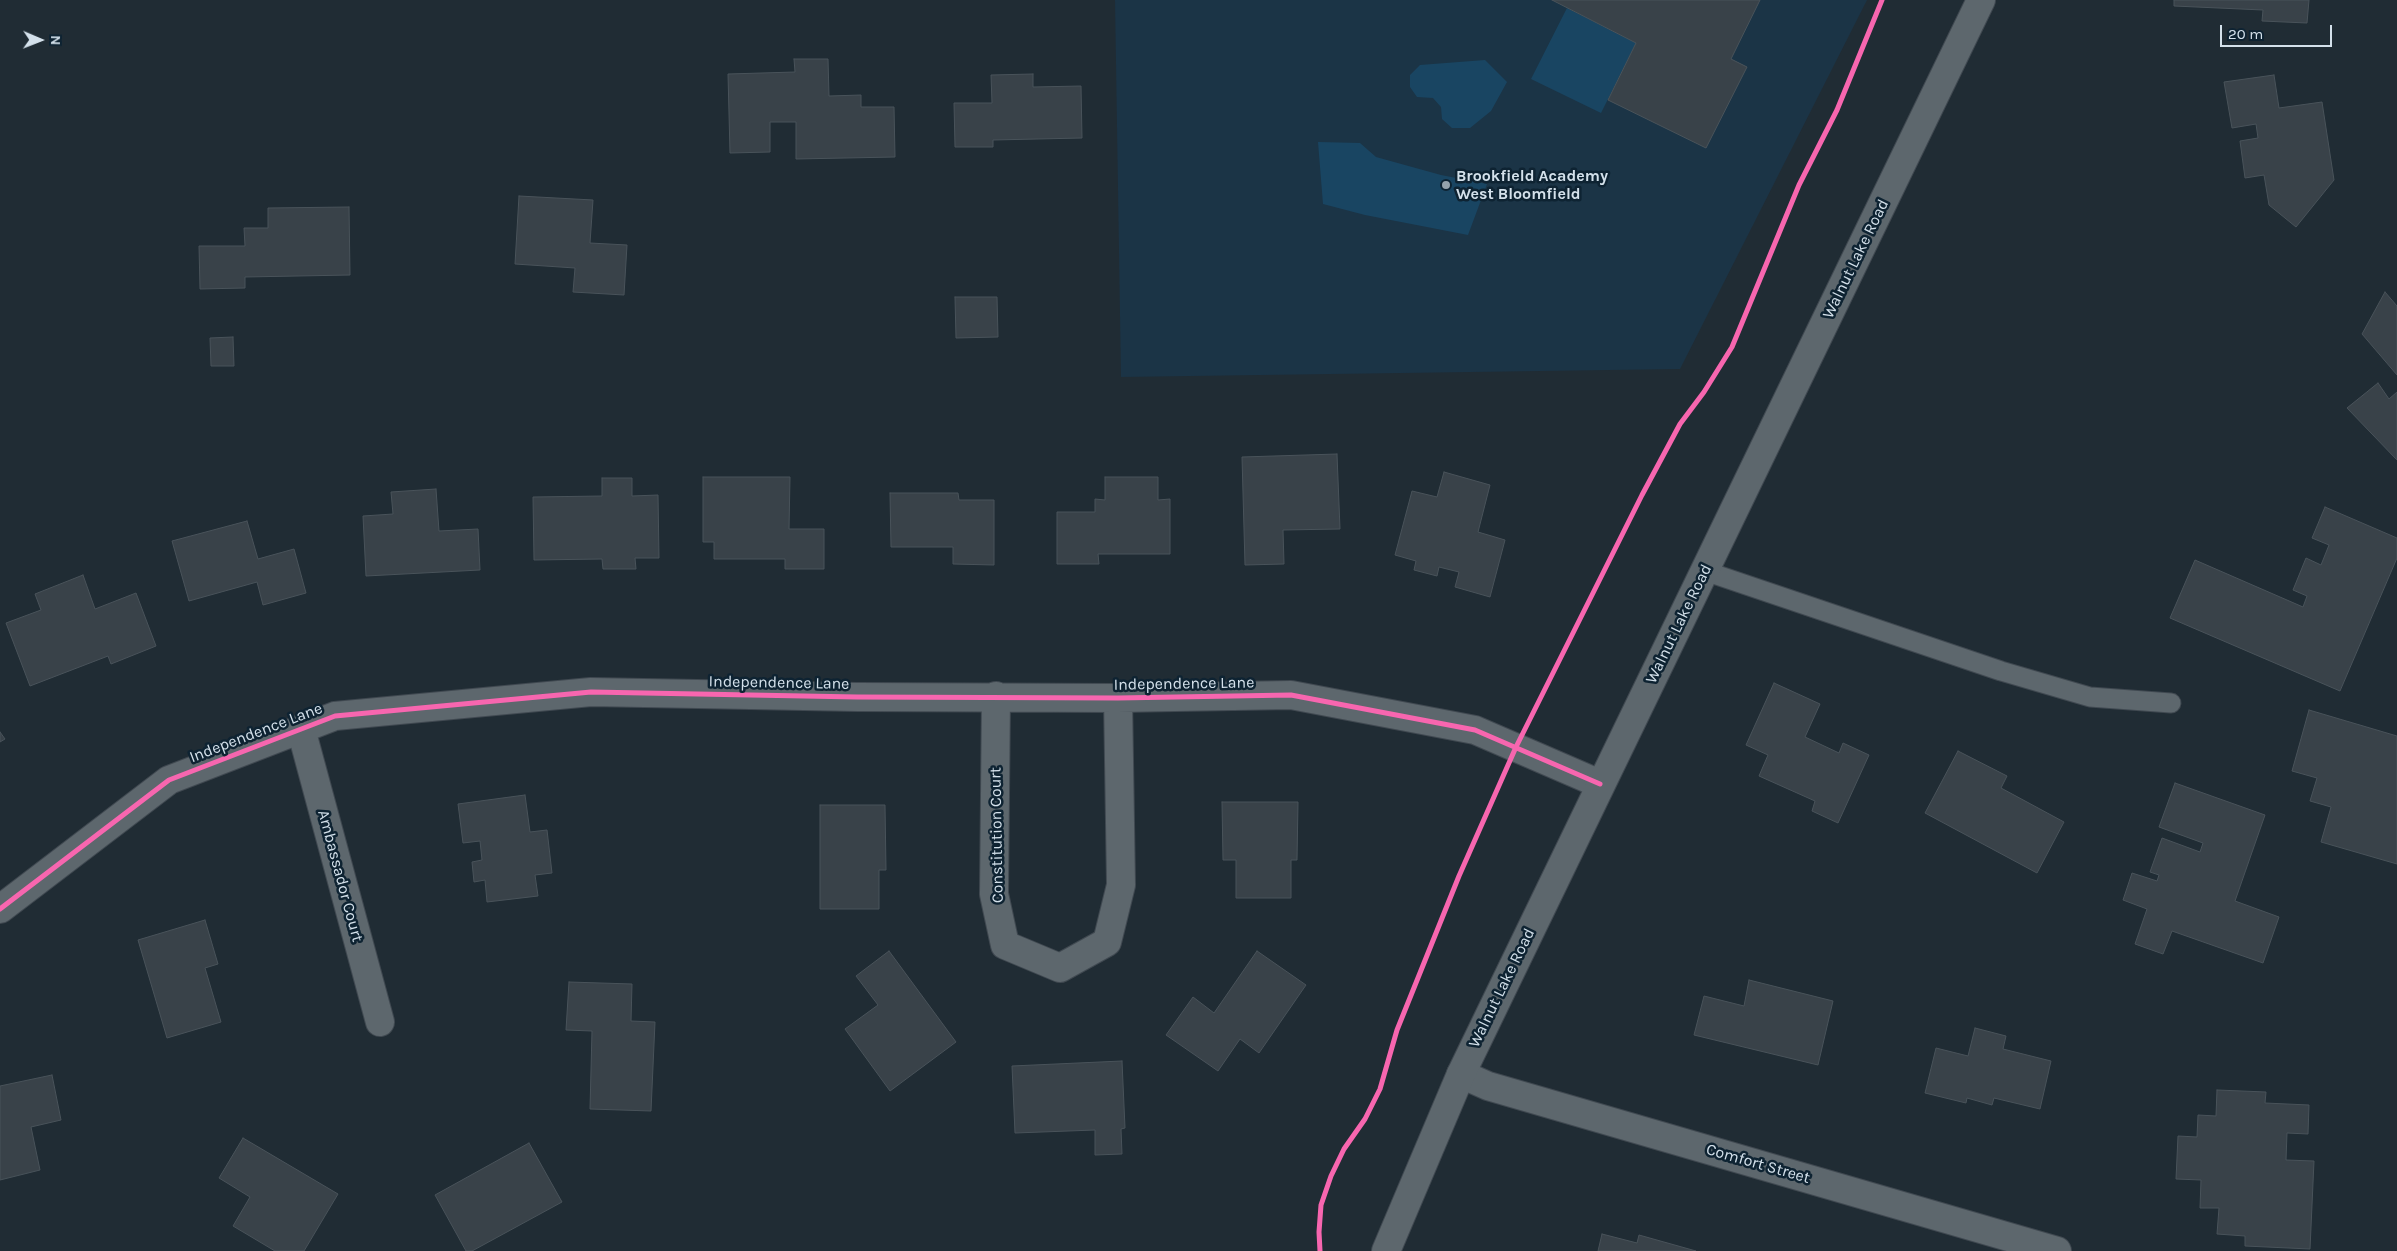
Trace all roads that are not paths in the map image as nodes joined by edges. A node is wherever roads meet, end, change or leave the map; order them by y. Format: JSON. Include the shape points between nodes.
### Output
{"nodes":[{"id":1,"x":1981,"y":0,"type":"edge"},
{"id":2,"x":1706,"y":571,"type":"junction"},
{"id":3,"x":996,"y":696,"type":"junction"},
{"id":4,"x":1118,"y":698,"type":"junction"},
{"id":5,"x":2171,"y":703,"type":"dead end"},
{"id":6,"x":301,"y":729,"type":"junction"},
{"id":7,"x":1600,"y":784,"type":"junction"},
{"id":8,"x":0,"y":909,"type":"edge"},
{"id":9,"x":380,"y":1022,"type":"dead end"},
{"id":10,"x":1461,"y":1074,"type":"junction"},
{"id":11,"x":1386,"y":1251,"type":"edge"},
{"id":12,"x":2057,"y":1251,"type":"edge"}],
"edges":[{"from":1,"to":2,"type":"street","name":"Walnut Lake Road"},
{"from":2,"to":5,"type":"lane","via":[[2001,671],[2090,697]]},
{"from":2,"to":7,"type":"street","name":"Walnut Lake Road"},
{"from":3,"to":4,"type":"street","name":"Independence Lane"},
{"from":3,"to":4,"type":"street","name":"Constitution Court","via":[[994,894],[1005,945],[1060,968],[1107,942],[1121,885]]},
{"from":3,"to":6,"type":"street","name":"Independence Lane","via":[[590,692],[335,716]]},
{"from":4,"to":7,"type":"street","name":"Independence Lane","via":[[1291,695],[1475,730]]},
{"from":6,"to":8,"type":"street","name":"Independence Lane","via":[[169,780]]},
{"from":6,"to":9,"type":"street","name":"Ambassador Court"},
{"from":7,"to":10,"type":"street","name":"Walnut Lake Road"},
{"from":10,"to":11,"type":"street","name":"Walnut Lake Road"},
{"from":10,"to":12,"type":"street","name":"Comfort Street","via":[[1488,1086]]}]}
